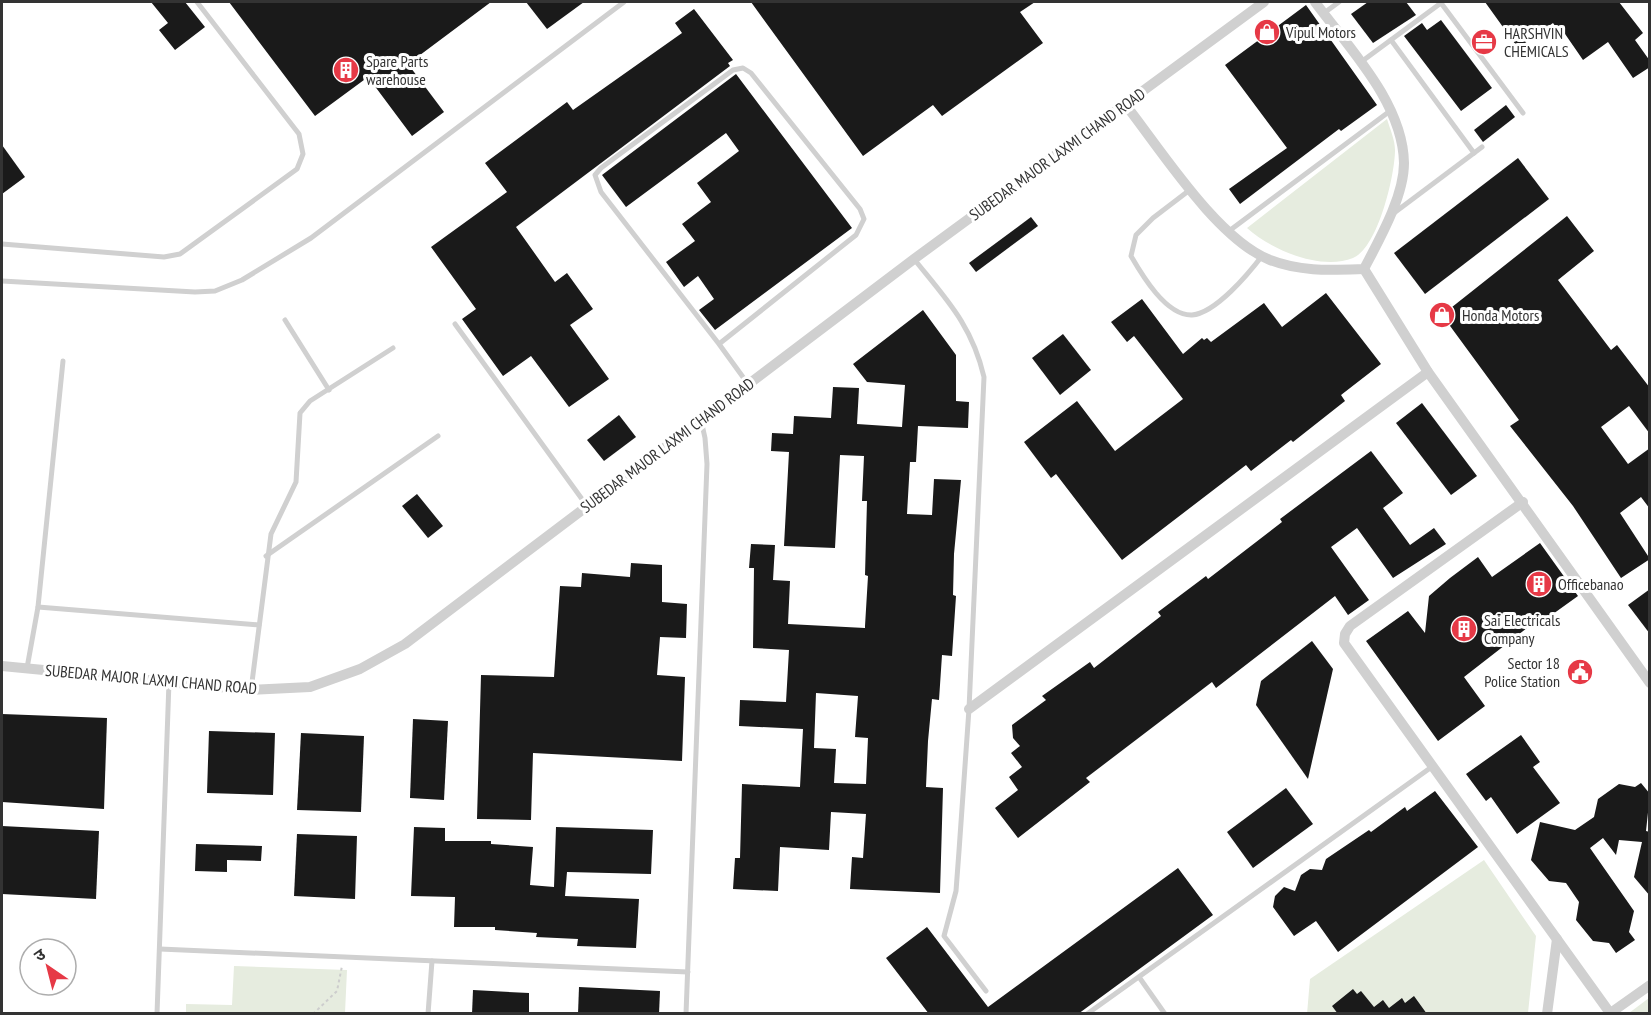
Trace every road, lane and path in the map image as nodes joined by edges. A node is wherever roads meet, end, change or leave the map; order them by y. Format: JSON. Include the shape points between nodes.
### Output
{"nodes":[{"id":1,"x":197,"y":2,"type":"edge"},
{"id":2,"x":624,"y":2,"type":"edge"},
{"id":3,"x":1264,"y":2,"type":"edge"},
{"id":4,"x":1315,"y":2,"type":"edge"},
{"id":5,"x":1339,"y":2,"type":"edge"},
{"id":6,"x":1324,"y":13,"type":"junction"},
{"id":7,"x":1391,"y":40,"type":"junction"},
{"id":8,"x":1360,"y":63,"type":"junction"},
{"id":9,"x":1125,"y":104,"type":"junction"},
{"id":10,"x":1391,"y":110,"type":"junction"},
{"id":11,"x":1523,"y":113,"type":"dead end"},
{"id":12,"x":1482,"y":147,"type":"dead end"},
{"id":13,"x":1474,"y":153,"type":"junction"},
{"id":14,"x":1191,"y":189,"type":"junction"},
{"id":15,"x":1392,"y":214,"type":"junction"},
{"id":16,"x":1228,"y":232,"type":"junction"},
{"id":17,"x":2,"y":244,"type":"edge"},
{"id":18,"x":1262,"y":256,"type":"junction"},
{"id":19,"x":914,"y":259,"type":"junction"},
{"id":20,"x":1364,"y":269,"type":"junction"},
{"id":21,"x":2,"y":280,"type":"edge"},
{"id":22,"x":285,"y":320,"type":"dead end"},
{"id":23,"x":455,"y":324,"type":"dead end"},
{"id":24,"x":719,"y":344,"type":"junction"},
{"id":25,"x":393,"y":348,"type":"dead end"},
{"id":26,"x":63,"y":362,"type":"dead end"},
{"id":27,"x":1428,"y":372,"type":"junction"},
{"id":28,"x":748,"y":384,"type":"junction"},
{"id":29,"x":329,"y":390,"type":"junction"},
{"id":30,"x":701,"y":420,"type":"junction"},
{"id":31,"x":438,"y":436,"type":"dead end"},
{"id":32,"x":1523,"y":502,"type":"junction"},
{"id":33,"x":587,"y":506,"type":"junction"},
{"id":34,"x":266,"y":556,"type":"junction"},
{"id":35,"x":38,"y":608,"type":"junction"},
{"id":36,"x":259,"y":624,"type":"junction"},
{"id":37,"x":2,"y":666,"type":"edge"},
{"id":38,"x":27,"y":668,"type":"junction"},
{"id":39,"x":169,"y":682,"type":"junction"},
{"id":40,"x":1650,"y":683,"type":"edge"},
{"id":41,"x":251,"y":690,"type":"junction"},
{"id":42,"x":969,"y":710,"type":"junction"},
{"id":43,"x":1433,"y":766,"type":"junction"},
{"id":44,"x":1557,"y":939,"type":"junction"},
{"id":45,"x":160,"y":949,"type":"junction"},
{"id":46,"x":342,"y":957,"type":"junction"},
{"id":47,"x":432,"y":961,"type":"junction"},
{"id":48,"x":688,"y":972,"type":"junction"},
{"id":49,"x":1139,"y":977,"type":"junction"},
{"id":50,"x":1650,"y":985,"type":"edge"},
{"id":51,"x":986,"y":991,"type":"dead end"},
{"id":52,"x":1609,"y":1013,"type":"edge"},
{"id":53,"x":158,"y":1014,"type":"edge"},
{"id":54,"x":313,"y":1014,"type":"edge"},
{"id":55,"x":428,"y":1014,"type":"edge"},
{"id":56,"x":686,"y":1014,"type":"edge"},
{"id":57,"x":1087,"y":1014,"type":"edge"},
{"id":58,"x":1165,"y":1014,"type":"edge"},
{"id":59,"x":1547,"y":1014,"type":"edge"}],
"edges":[{"from":1,"to":17,"type":"lane","via":[[299,134],[303,154],[297,169],[180,254],[164,257]]},
{"from":2,"to":21,"type":"lane","via":[[311,238],[242,280],[215,291],[195,292]]},
{"from":3,"to":9,"type":"street","name":"SUBEDAR MAJOR LAXMI CHAND ROAD"},
{"from":4,"to":6,"type":"street"},
{"from":5,"to":6,"type":"lane"},
{"from":6,"to":8,"type":"street"},
{"from":7,"to":8,"type":"lane"},
{"from":7,"to":11,"type":"lane","via":[[1441,3]]},
{"from":7,"to":13,"type":"lane"},
{"from":8,"to":10,"type":"street"},
{"from":9,"to":14,"type":"street"},
{"from":9,"to":19,"type":"street","name":"SUBEDAR MAJOR LAXMI CHAND ROAD"},
{"from":10,"to":15,"type":"street","via":[[1399,128],[1404,165]]},
{"from":10,"to":16,"type":"lane"},
{"from":12,"to":13,"type":"lane"},
{"from":13,"to":15,"type":"lane"},
{"from":14,"to":16,"type":"street"},
{"from":14,"to":18,"type":"lane","via":[[1136,235],[1131,256],[1145,282],[1163,299],[1192,315],[1205,310],[1247,276]]},
{"from":15,"to":20,"type":"street"},
{"from":16,"to":18,"type":"street"},
{"from":18,"to":20,"type":"street","via":[[1308,270]]},
{"from":19,"to":28,"type":"street","name":"SUBEDAR MAJOR LAXMI CHAND ROAD"},
{"from":19,"to":42,"type":"lane","via":[[964,323],[978,352],[984,377]]},
{"from":20,"to":27,"type":"street"},
{"from":22,"to":29,"type":"lane"},
{"from":23,"to":33,"type":"lane"},
{"from":24,"to":24,"type":"lane","via":[[601,192],[596,175],[733,70],[743,68],[759,82],[864,219],[856,235]]},
{"from":24,"to":28,"type":"lane"},
{"from":25,"to":29,"type":"lane"},
{"from":26,"to":35,"type":"lane"},
{"from":27,"to":32,"type":"street"},
{"from":27,"to":42,"type":"street"},
{"from":28,"to":30,"type":"street","name":"SUBEDAR MAJOR LAXMI CHAND ROAD"},
{"from":29,"to":34,"type":"lane","via":[[310,401],[300,413],[296,482],[271,534]]},
{"from":30,"to":33,"type":"street","name":"SUBEDAR MAJOR LAXMI CHAND ROAD"},
{"from":30,"to":48,"type":"lane","via":[[707,464]]},
{"from":31,"to":34,"type":"lane"},
{"from":32,"to":40,"type":"street"},
{"from":32,"to":43,"type":"street","via":[[1350,626],[1345,634],[1344,643],[1350,653]]},
{"from":33,"to":41,"type":"street","name":"SUBEDAR MAJOR LAXMI CHAND ROAD","via":[[405,644],[360,669],[310,687]]},
{"from":34,"to":36,"type":"lane"},
{"from":35,"to":36,"type":"lane"},
{"from":35,"to":38,"type":"lane"},
{"from":36,"to":41,"type":"lane"},
{"from":37,"to":38,"type":"street","name":"SUBEDAR MAJOR LAXMI CHAND ROAD"},
{"from":38,"to":39,"type":"street","name":"SUBEDAR MAJOR LAXMI CHAND ROAD"},
{"from":39,"to":41,"type":"street","name":"SUBEDAR MAJOR LAXMI CHAND ROAD"},
{"from":39,"to":45,"type":"lane"},
{"from":42,"to":51,"type":"lane","via":[[956,891],[944,936]]},
{"from":43,"to":44,"type":"street"},
{"from":43,"to":49,"type":"lane"},
{"from":44,"to":52,"type":"street"},
{"from":44,"to":59,"type":"street"},
{"from":45,"to":46,"type":"lane"},
{"from":45,"to":53,"type":"lane"},
{"from":46,"to":47,"type":"lane"},
{"from":46,"to":54,"type":"path","via":[[338,991]]},
{"from":47,"to":48,"type":"lane"},
{"from":47,"to":55,"type":"lane"},
{"from":48,"to":56,"type":"lane"},
{"from":49,"to":57,"type":"lane"},
{"from":49,"to":58,"type":"lane"},
{"from":50,"to":52,"type":"street"}]}
